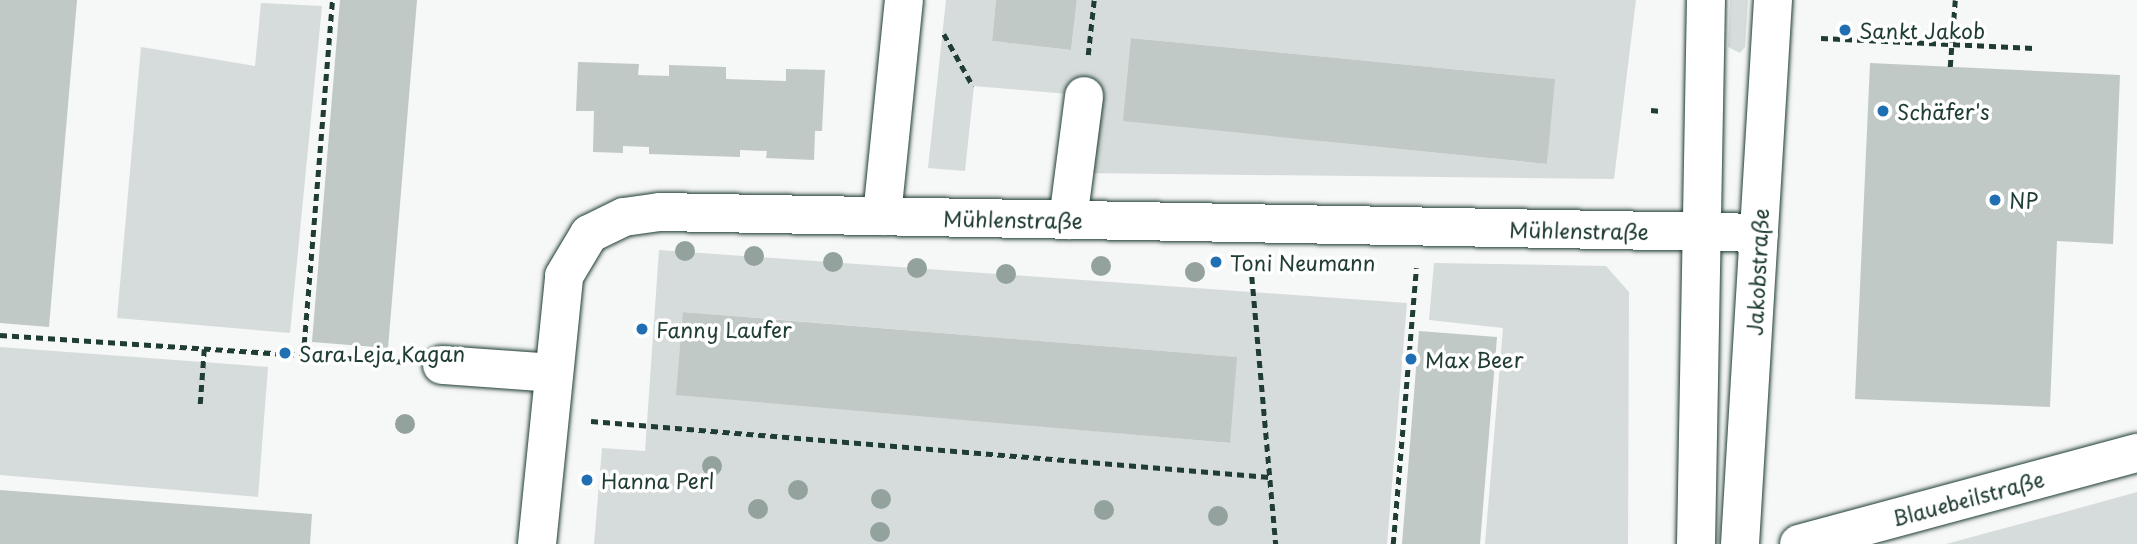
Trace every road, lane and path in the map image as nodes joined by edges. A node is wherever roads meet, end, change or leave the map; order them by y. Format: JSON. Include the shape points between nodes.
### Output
{"nodes":[{"id":1,"x":332,"y":0,"type":"edge"},
{"id":2,"x":905,"y":0,"type":"edge"},
{"id":3,"x":1094,"y":0,"type":"edge"},
{"id":4,"x":1706,"y":0,"type":"edge"},
{"id":5,"x":1773,"y":0,"type":"edge"},
{"id":6,"x":1955,"y":0,"type":"edge"},
{"id":7,"x":1821,"y":38,"type":"dead end"},
{"id":8,"x":1952,"y":44,"type":"junction"},
{"id":9,"x":2037,"y":48,"type":"dead end"},
{"id":10,"x":1950,"y":68,"type":"dead end"},
{"id":11,"x":1084,"y":96,"type":"joint"},
{"id":12,"x":882,"y":216,"type":"junction"},
{"id":13,"x":1068,"y":220,"type":"junction"},
{"id":14,"x":1703,"y":232,"type":"junction"},
{"id":15,"x":1759,"y":233,"type":"junction"},
{"id":16,"x":1417,"y":260,"type":"dead end"},
{"id":17,"x":1251,"y":264,"type":"dead end"},
{"id":18,"x":0,"y":335,"type":"edge"},
{"id":19,"x":204,"y":349,"type":"junction"},
{"id":20,"x":303,"y":356,"type":"junction"},
{"id":21,"x":442,"y":365,"type":"joint"},
{"id":22,"x":553,"y":373,"type":"junction"},
{"id":23,"x":200,"y":404,"type":"dead end"},
{"id":24,"x":549,"y":418,"type":"junction"},
{"id":25,"x":2137,"y":453,"type":"edge"},
{"id":26,"x":1270,"y":477,"type":"junction"},
{"id":27,"x":537,"y":544,"type":"edge"},
{"id":28,"x":1276,"y":544,"type":"edge"},
{"id":29,"x":1393,"y":544,"type":"edge"},
{"id":30,"x":1696,"y":544,"type":"edge"},
{"id":31,"x":1740,"y":544,"type":"edge"},
{"id":32,"x":1799,"y":544,"type":"edge"}],
"edges":[{"from":1,"to":20,"type":"path"},
{"from":2,"to":12,"type":"street"},
{"from":3,"to":11,"type":"path"},
{"from":4,"to":14,"type":"street"},
{"from":5,"to":15,"type":"street","name":"Jakobstraße"},
{"from":6,"to":8,"type":"path"},
{"from":7,"to":8,"type":"path"},
{"from":8,"to":9,"type":"path"},
{"from":8,"to":10,"type":"path"},
{"from":11,"to":13,"type":"street"},
{"from":12,"to":13,"type":"street","name":"Mühlenstraße"},
{"from":12,"to":22,"type":"street","name":"Mühlenstraße","via":[[660,212],[606,223],[589,234],[569,263]]},
{"from":13,"to":14,"type":"street","name":"Mühlenstraße"},
{"from":14,"to":15,"type":"street","name":"Mühlenstraße"},
{"from":14,"to":30,"type":"street"},
{"from":15,"to":31,"type":"street","name":"Jakobstraße"},
{"from":16,"to":29,"type":"path"},
{"from":17,"to":26,"type":"path"},
{"from":18,"to":19,"type":"path"},
{"from":19,"to":20,"type":"path"},
{"from":19,"to":23,"type":"path"},
{"from":20,"to":21,"type":"path"},
{"from":21,"to":22,"type":"street"},
{"from":22,"to":24,"type":"street","name":"Mühlenstraße"},
{"from":24,"to":26,"type":"path"},
{"from":24,"to":27,"type":"street","name":"Mühlenstraße"},
{"from":25,"to":32,"type":"street","name":"Blauebeilstraße"},
{"from":26,"to":28,"type":"path"}]}
